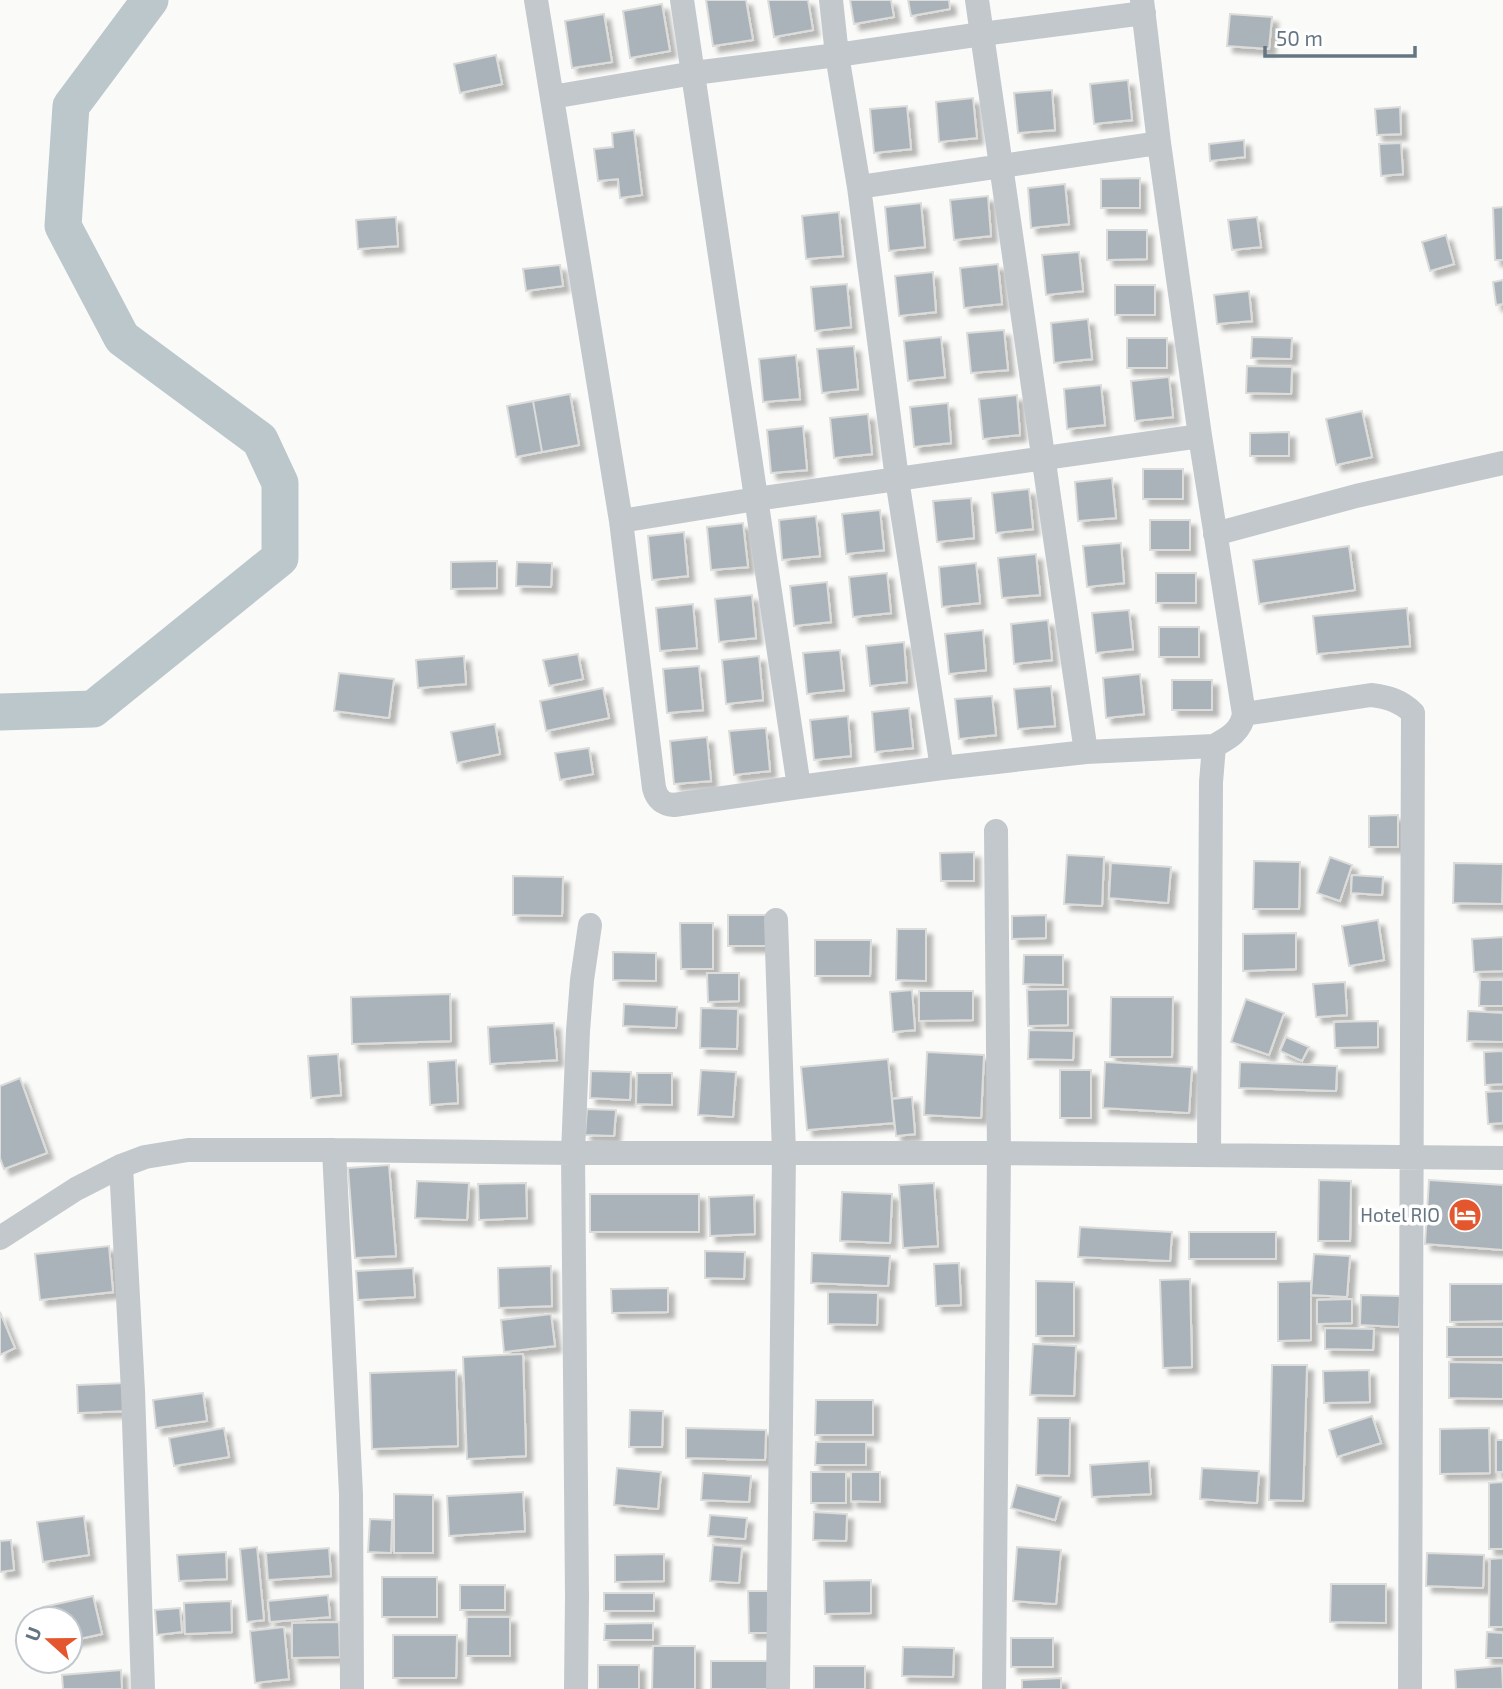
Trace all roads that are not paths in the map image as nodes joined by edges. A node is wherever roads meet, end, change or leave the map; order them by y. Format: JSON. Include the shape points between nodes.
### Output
{"nodes":[{"id":1,"x":536,"y":0,"type":"edge"},
{"id":2,"x":682,"y":0,"type":"edge"},
{"id":3,"x":831,"y":0,"type":"edge"},
{"id":4,"x":977,"y":0,"type":"edge"},
{"id":5,"x":1143,"y":7,"type":"edge"},
{"id":6,"x":982,"y":33,"type":"junction"},
{"id":7,"x":838,"y":55,"type":"junction"},
{"id":8,"x":694,"y":73,"type":"junction"},
{"id":9,"x":552,"y":97,"type":"junction"},
{"id":10,"x":1159,"y":143,"type":"junction"},
{"id":11,"x":1001,"y":166,"type":"junction"},
{"id":12,"x":859,"y":187,"type":"junction"},
{"id":13,"x":1200,"y":436,"type":"junction"},
{"id":14,"x":1042,"y":459,"type":"junction"},
{"id":15,"x":1503,"y":463,"type":"edge"},
{"id":16,"x":897,"y":479,"type":"junction"},
{"id":17,"x":756,"y":499,"type":"junction"},
{"id":18,"x":621,"y":521,"type":"junction"},
{"id":19,"x":1215,"y":534,"type":"junction"},
{"id":20,"x":1244,"y":714,"type":"junction"},
{"id":21,"x":1214,"y":746,"type":"junction"},
{"id":22,"x":1086,"y":752,"type":"junction"},
{"id":23,"x":942,"y":768,"type":"junction"},
{"id":24,"x":799,"y":787,"type":"junction"},
{"id":25,"x":996,"y":831,"type":"dead end"},
{"id":26,"x":776,"y":920,"type":"dead end"},
{"id":27,"x":590,"y":925,"type":"dead end"},
{"id":28,"x":334,"y":1150,"type":"junction"},
{"id":29,"x":573,"y":1153,"type":"junction"},
{"id":30,"x":784,"y":1153,"type":"junction"},
{"id":31,"x":999,"y":1153,"type":"junction"},
{"id":32,"x":1209,"y":1155,"type":"junction"},
{"id":33,"x":1411,"y":1157,"type":"junction"},
{"id":34,"x":1503,"y":1158,"type":"edge"},
{"id":35,"x":121,"y":1166,"type":"junction"},
{"id":36,"x":0,"y":1238,"type":"edge"},
{"id":37,"x":142,"y":1689,"type":"edge"},
{"id":38,"x":352,"y":1689,"type":"edge"},
{"id":39,"x":576,"y":1689,"type":"edge"},
{"id":40,"x":778,"y":1689,"type":"edge"},
{"id":41,"x":993,"y":1689,"type":"edge"},
{"id":42,"x":1410,"y":1689,"type":"edge"}],
"edges":[{"from":1,"to":9,"type":"street"},
{"from":2,"to":8,"type":"street"},
{"from":3,"to":7,"type":"street"},
{"from":4,"to":6,"type":"street"},
{"from":5,"to":6,"type":"street"},
{"from":5,"to":10,"type":"street"},
{"from":6,"to":7,"type":"street"},
{"from":6,"to":11,"type":"street"},
{"from":7,"to":8,"type":"street"},
{"from":7,"to":12,"type":"street"},
{"from":8,"to":9,"type":"street"},
{"from":8,"to":17,"type":"street"},
{"from":9,"to":18,"type":"street"},
{"from":10,"to":11,"type":"street"},
{"from":10,"to":13,"type":"street"},
{"from":11,"to":12,"type":"street"},
{"from":11,"to":14,"type":"street"},
{"from":12,"to":16,"type":"street"},
{"from":13,"to":14,"type":"street"},
{"from":13,"to":19,"type":"street"},
{"from":14,"to":16,"type":"street"},
{"from":14,"to":22,"type":"street"},
{"from":15,"to":19,"type":"street"},
{"from":16,"to":17,"type":"street"},
{"from":16,"to":23,"type":"street"},
{"from":17,"to":18,"type":"street"},
{"from":17,"to":24,"type":"street"},
{"from":18,"to":24,"type":"street","via":[[656,796],[674,806]]},
{"from":19,"to":20,"type":"street"},
{"from":20,"to":21,"type":"street","via":[[1237,731]]},
{"from":20,"to":33,"type":"street","via":[[1371,695],[1405,704],[1413,713]]},
{"from":21,"to":22,"type":"street"},
{"from":21,"to":32,"type":"street"},
{"from":22,"to":23,"type":"street"},
{"from":23,"to":24,"type":"street"},
{"from":25,"to":31,"type":"street"},
{"from":26,"to":30,"type":"street"},
{"from":27,"to":29,"type":"street","via":[[578,1031]]},
{"from":28,"to":29,"type":"street"},
{"from":28,"to":35,"type":"street","via":[[187,1150]]},
{"from":28,"to":38,"type":"street","via":[[351,1494]]},
{"from":29,"to":30,"type":"street"},
{"from":29,"to":39,"type":"street"},
{"from":30,"to":31,"type":"street"},
{"from":30,"to":40,"type":"street"},
{"from":31,"to":32,"type":"street"},
{"from":31,"to":41,"type":"street"},
{"from":32,"to":33,"type":"street"},
{"from":33,"to":34,"type":"street"},
{"from":33,"to":42,"type":"street"},
{"from":35,"to":36,"type":"street"},
{"from":35,"to":37,"type":"street"}]}
